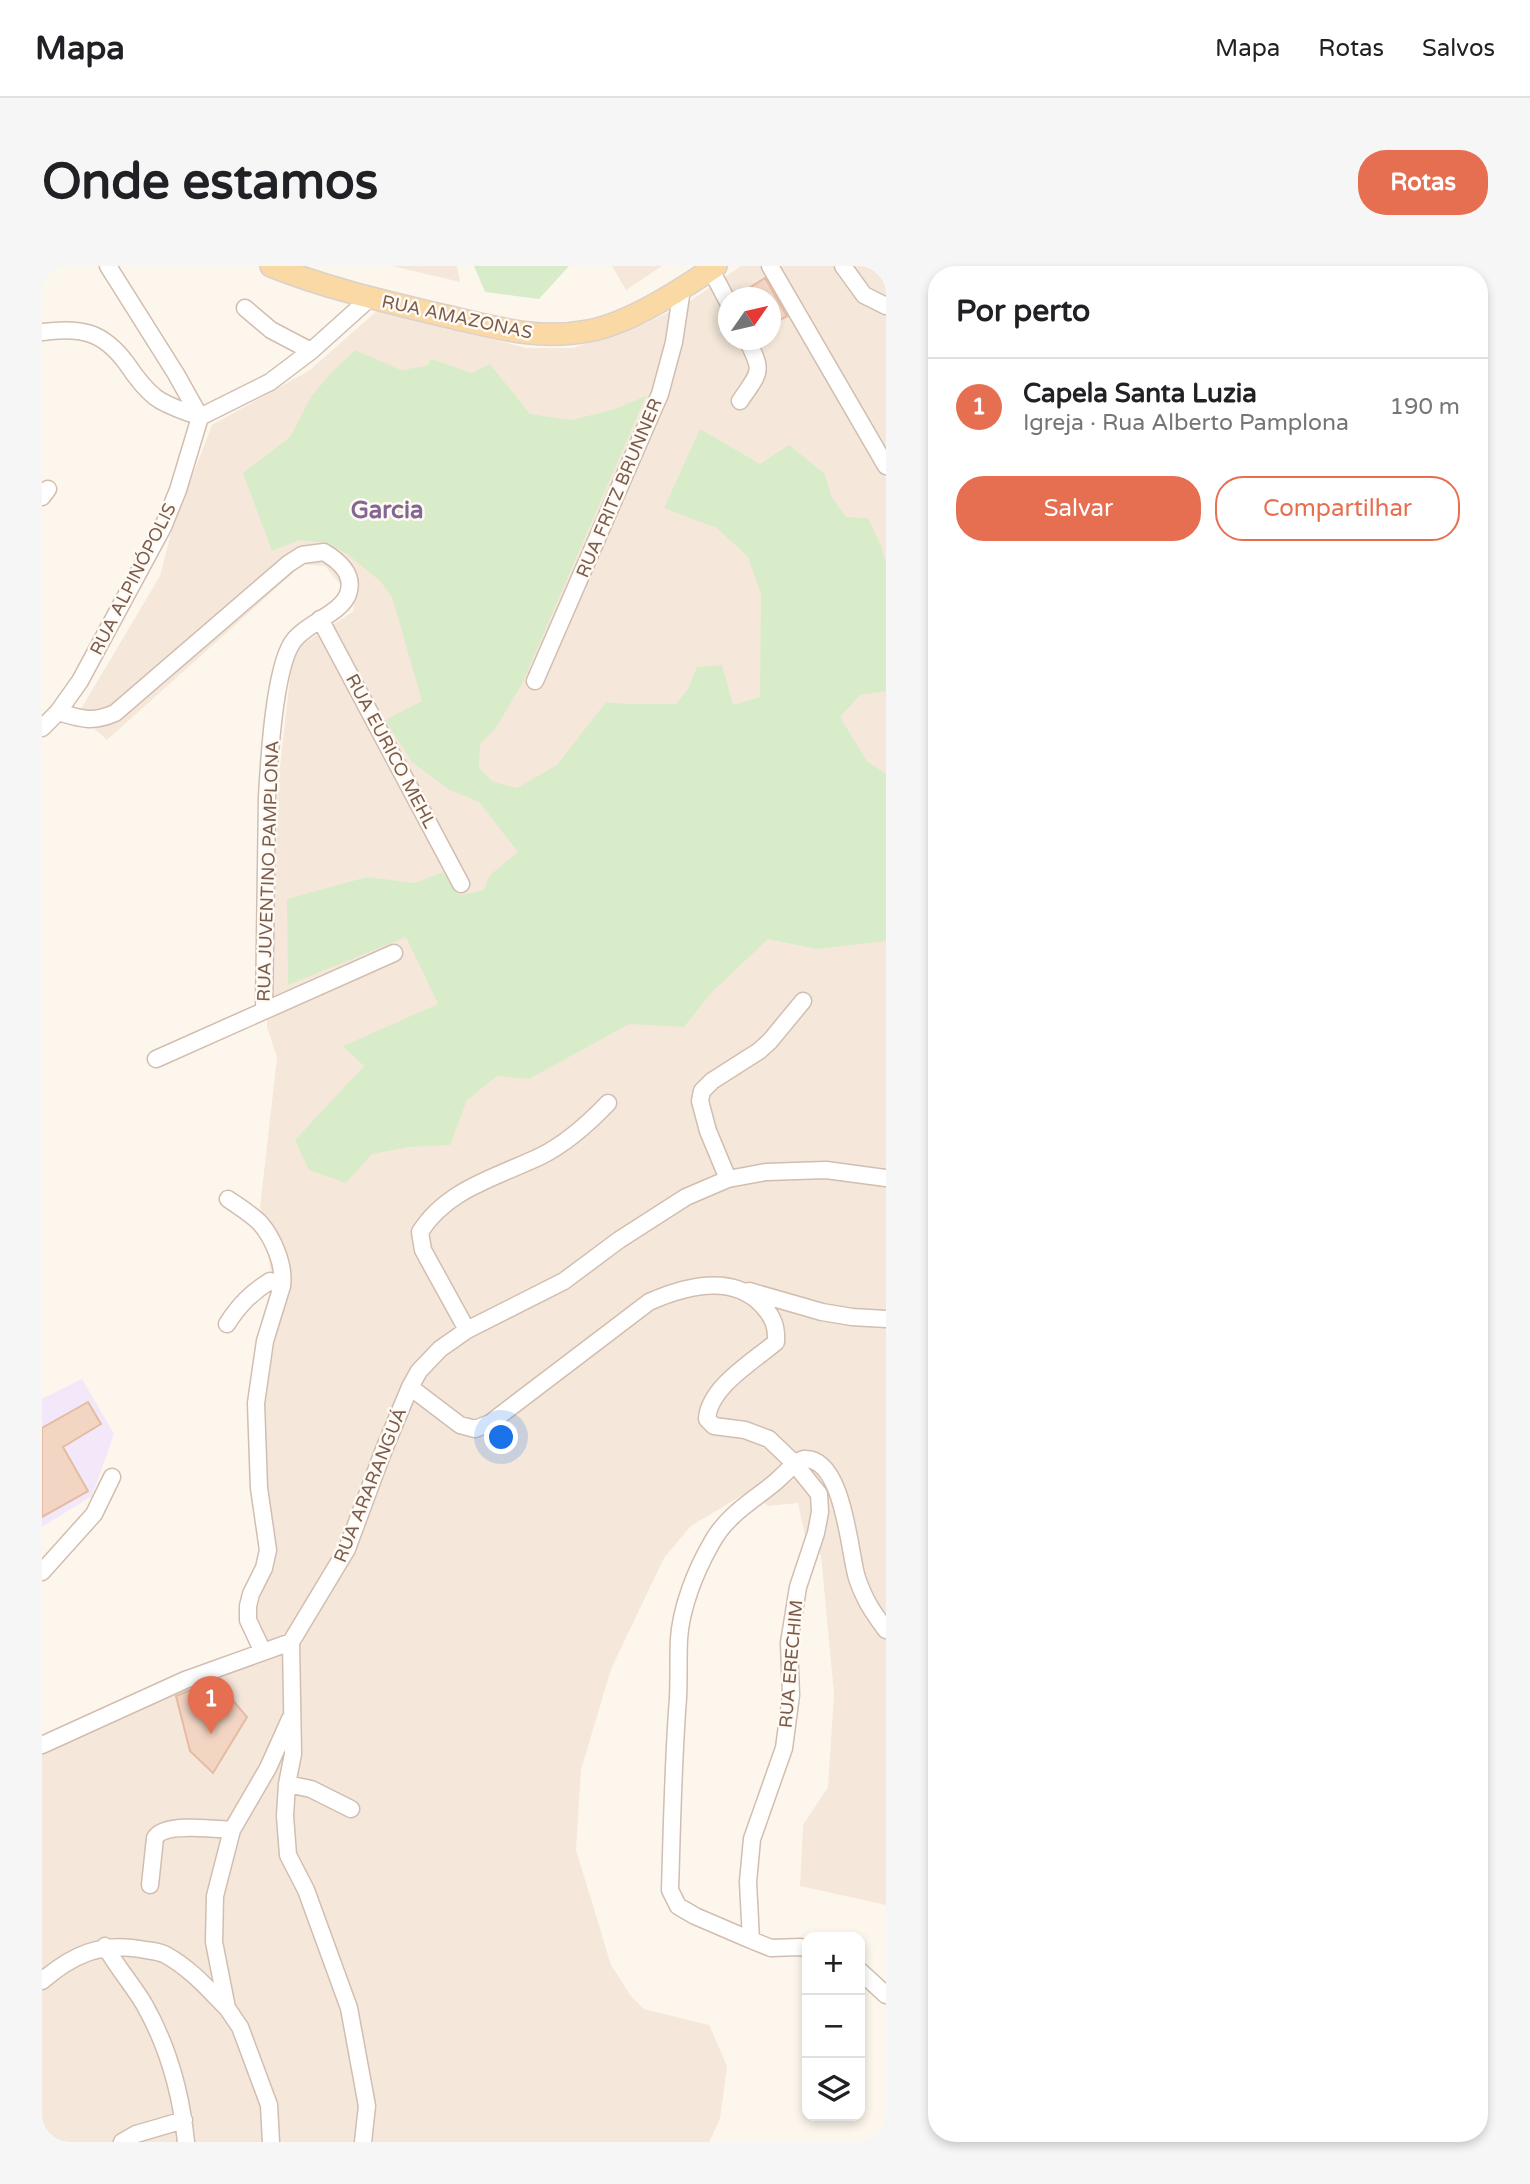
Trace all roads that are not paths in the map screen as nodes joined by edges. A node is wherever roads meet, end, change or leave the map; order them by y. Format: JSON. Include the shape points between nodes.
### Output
{"nodes":[{"id":1,"x":108,"y":266,"type":"edge"},
{"id":2,"x":271,"y":266,"type":"edge"},
{"id":3,"x":770,"y":266,"type":"edge"},
{"id":4,"x":843,"y":266,"type":"edge"},
{"id":5,"x":714,"y":268,"type":"edge"},
{"id":6,"x":722,"y":287,"type":"edge"},
{"id":7,"x":682,"y":289,"type":"junction"},
{"id":8,"x":370,"y":298,"type":"junction"},
{"id":9,"x":886,"y":306,"type":"edge"},
{"id":10,"x":244,"y":307,"type":"dead end"},
{"id":11,"x":42,"y":332,"type":"edge"},
{"id":12,"x":752,"y":350,"type":"edge"},
{"id":13,"x":311,"y":351,"type":"junction"},
{"id":14,"x":740,"y":401,"type":"dead end"},
{"id":15,"x":200,"y":417,"type":"junction"},
{"id":16,"x":886,"y":466,"type":"edge"},
{"id":17,"x":320,"y":619,"type":"junction"},
{"id":18,"x":535,"y":681,"type":"dead end"},
{"id":19,"x":58,"y":712,"type":"junction"},
{"id":20,"x":42,"y":728,"type":"edge"},
{"id":21,"x":461,"y":884,"type":"dead end"},
{"id":22,"x":394,"y":953,"type":"dead end"},
{"id":23,"x":803,"y":1001,"type":"dead end"},
{"id":24,"x":264,"y":1012,"type":"junction"},
{"id":25,"x":156,"y":1059,"type":"dead end"},
{"id":26,"x":608,"y":1103,"type":"dead end"},
{"id":27,"x":886,"y":1178,"type":"edge"},
{"id":28,"x":728,"y":1179,"type":"junction"},
{"id":29,"x":228,"y":1199,"type":"dead end"},
{"id":30,"x":282,"y":1286,"type":"junction"},
{"id":31,"x":740,"y":1289,"type":"junction"},
{"id":32,"x":886,"y":1319,"type":"edge"},
{"id":33,"x":227,"y":1324,"type":"dead end"},
{"id":34,"x":467,"y":1330,"type":"junction"},
{"id":35,"x":410,"y":1387,"type":"junction"},
{"id":36,"x":794,"y":1463,"type":"junction"},
{"id":37,"x":112,"y":1477,"type":"dead end"},
{"id":38,"x":42,"y":1572,"type":"edge"},
{"id":39,"x":886,"y":1630,"type":"edge"},
{"id":40,"x":291,"y":1642,"type":"junction"},
{"id":41,"x":263,"y":1652,"type":"junction"},
{"id":42,"x":292,"y":1714,"type":"junction"},
{"id":43,"x":42,"y":1745,"type":"edge"},
{"id":44,"x":288,"y":1784,"type":"junction"},
{"id":45,"x":351,"y":1809,"type":"dead end"},
{"id":46,"x":232,"y":1830,"type":"junction"},
{"id":47,"x":150,"y":1885,"type":"dead end"},
{"id":48,"x":751,"y":1940,"type":"junction"},
{"id":49,"x":105,"y":1946,"type":"junction"},
{"id":50,"x":802,"y":1947,"type":"edge"},
{"id":51,"x":865,"y":1976,"type":"edge"},
{"id":52,"x":42,"y":1981,"type":"edge"},
{"id":53,"x":886,"y":1995,"type":"edge"},
{"id":54,"x":227,"y":2008,"type":"junction"},
{"id":55,"x":184,"y":2120,"type":"junction"},
{"id":56,"x":122,"y":2142,"type":"edge"},
{"id":57,"x":187,"y":2142,"type":"edge"},
{"id":58,"x":271,"y":2142,"type":"edge"},
{"id":59,"x":363,"y":2142,"type":"edge"}],
"edges":[{"from":1,"to":15,"type":"street"},
{"from":2,"to":8,"type":"main road","name":"RUA AMAZONAS"},
{"from":3,"to":16,"type":"street"},
{"from":4,"to":9,"type":"street","via":[[864,295]]},
{"from":5,"to":6,"type":"street"},
{"from":5,"to":7,"type":"main road","name":"RUA AMAZONAS"},
{"from":7,"to":8,"type":"main road","name":"RUA AMAZONAS","via":[[591,331],[553,336]]},
{"from":7,"to":18,"type":"street","name":"RUA FRITZ BRUNNER","via":[[660,394]]},
{"from":8,"to":13,"type":"street"},
{"from":10,"to":13,"type":"street","via":[[271,330]]},
{"from":11,"to":15,"type":"street","via":[[86,331],[104,339],[156,398]]},
{"from":12,"to":14,"type":"street","via":[[760,369]]},
{"from":13,"to":15,"type":"street","via":[[270,382]]},
{"from":15,"to":19,"type":"street","name":"RUA ALPINÓPOLIS","via":[[163,527],[80,681]]},
{"from":17,"to":19,"type":"street","name":"RUA JUVENTINO PAMPLONA","via":[[348,595],[349,578],[339,562],[324,552],[302,555],[288,564],[115,713],[86,720]]},
{"from":17,"to":21,"type":"street","name":"RUA EURICO MEHL"},
{"from":17,"to":24,"type":"street","name":"RUA JUVENTINO PAMPLONA","via":[[292,643],[279,682],[267,797]]},
{"from":19,"to":20,"type":"street","name":"RUA ALPINÓPOLIS"},
{"from":22,"to":24,"type":"street"},
{"from":23,"to":28,"type":"street","via":[[758,1051],[702,1091],[708,1132]]},
{"from":24,"to":25,"type":"street"},
{"from":26,"to":34,"type":"street","via":[[567,1140],[442,1205],[420,1232],[423,1250]]},
{"from":27,"to":28,"type":"street","name":"RUA ARARANGUÁ","via":[[796,1170]]},
{"from":28,"to":34,"type":"street","name":"RUA ARARANGUÁ","via":[[662,1211],[564,1281]]},
{"from":29,"to":30,"type":"street","via":[[259,1222],[271,1238],[284,1276]]},
{"from":30,"to":33,"type":"street","via":[[270,1281],[252,1292]]},
{"from":30,"to":41,"type":"street","via":[[265,1341],[256,1402],[259,1488],[268,1550],[247,1606],[248,1620]]},
{"from":31,"to":32,"type":"street","via":[[822,1312]]},
{"from":31,"to":35,"type":"street","via":[[700,1287],[670,1292],[649,1302],[490,1423],[475,1429],[460,1425]]},
{"from":31,"to":36,"type":"street","name":"RUA ERECHIM","via":[[769,1314],[776,1342],[731,1378],[708,1409],[707,1419],[714,1426],[769,1439]]},
{"from":34,"to":35,"type":"street","name":"RUA ARARANGUÁ","via":[[440,1349]]},
{"from":35,"to":40,"type":"street","name":"RUA ARARANGUÁ","via":[[347,1549]]},
{"from":36,"to":39,"type":"street","via":[[804,1459],[816,1462],[837,1489],[856,1575],[867,1606]]},
{"from":36,"to":48,"type":"street","name":"RUA ERECHIM","via":[[819,1494],[820,1512],[798,1587],[789,1643],[791,1695],[784,1748],[752,1839],[748,1882]]},
{"from":36,"to":48,"type":"street","via":[[735,1512],[711,1543],[689,1595],[679,1637],[670,1890],[678,1906]]},
{"from":37,"to":38,"type":"street","via":[[94,1514]]},
{"from":40,"to":41,"type":"street"},
{"from":40,"to":42,"type":"street"},
{"from":41,"to":43,"type":"street","via":[[185,1681]]},
{"from":42,"to":44,"type":"street"},
{"from":42,"to":46,"type":"street"},
{"from":44,"to":45,"type":"street","via":[[311,1789]]},
{"from":44,"to":59,"type":"street","via":[[288,1855],[306,1890],[349,2008],[367,2106]]},
{"from":46,"to":47,"type":"street","via":[[158,1833]]},
{"from":46,"to":54,"type":"street","via":[[215,1896],[214,1942]]},
{"from":48,"to":50,"type":"street","via":[[771,1948]]},
{"from":49,"to":52,"type":"street","via":[[72,1959]]},
{"from":49,"to":54,"type":"street","via":[[163,1953],[192,1972]]},
{"from":49,"to":55,"type":"street","via":[[167,2051]]},
{"from":51,"to":53,"type":"street"},
{"from":54,"to":58,"type":"street","via":[[240,2027],[269,2105]]},
{"from":55,"to":56,"type":"street"},
{"from":55,"to":57,"type":"street"}]}
